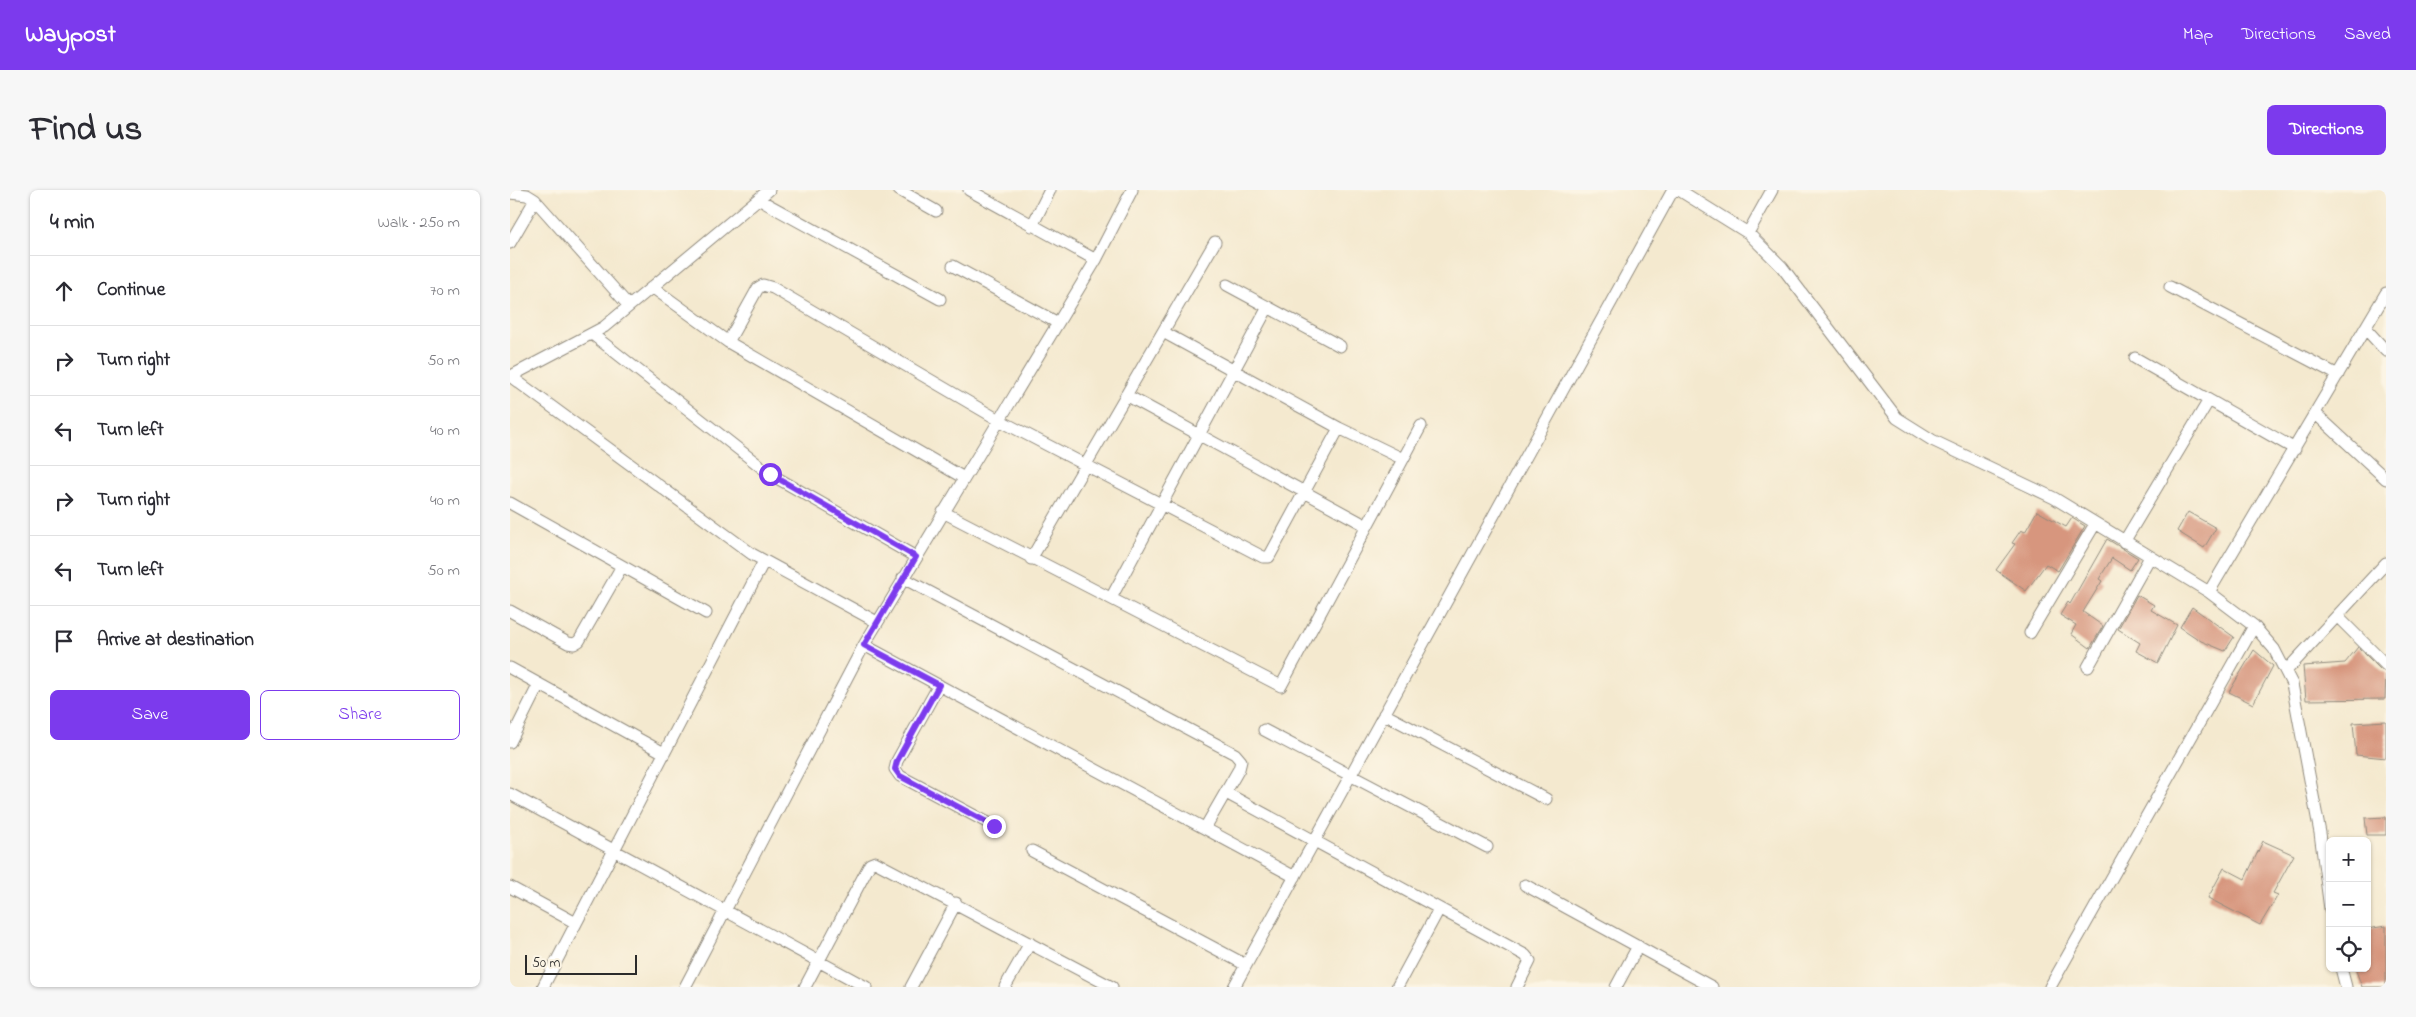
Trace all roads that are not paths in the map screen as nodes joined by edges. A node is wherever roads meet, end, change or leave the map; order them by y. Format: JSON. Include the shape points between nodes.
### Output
{"nodes":[{"id":1,"x":769,"y":190,"type":"edge"},
{"id":2,"x":899,"y":190,"type":"edge"},
{"id":3,"x":969,"y":190,"type":"edge"},
{"id":4,"x":1050,"y":190,"type":"edge"},
{"id":5,"x":1132,"y":190,"type":"edge"},
{"id":6,"x":1673,"y":190,"type":"edge"},
{"id":7,"x":1679,"y":190,"type":"edge"},
{"id":8,"x":1772,"y":190,"type":"edge"},
{"id":9,"x":510,"y":193,"type":"edge"},
{"id":10,"x":758,"y":199,"type":"junction"},
{"id":11,"x":535,"y":200,"type":"junction"},
{"id":12,"x":936,"y":210,"type":"dead end"},
{"id":13,"x":1032,"y":226,"type":"junction"},
{"id":14,"x":1748,"y":233,"type":"junction"},
{"id":15,"x":1215,"y":242,"type":"dead end"},
{"id":16,"x":510,"y":243,"type":"edge"},
{"id":17,"x":1096,"y":260,"type":"junction"},
{"id":18,"x":953,"y":266,"type":"dead end"},
{"id":19,"x":1227,"y":285,"type":"dead end"},
{"id":20,"x":652,"y":287,"type":"junction"},
{"id":21,"x":2170,"y":287,"type":"dead end"},
{"id":22,"x":2386,"y":293,"type":"edge"},
{"id":23,"x":940,"y":299,"type":"dead end"},
{"id":24,"x":629,"y":306,"type":"junction"},
{"id":25,"x":1268,"y":307,"type":"junction"},
{"id":26,"x":1058,"y":323,"type":"junction"},
{"id":27,"x":2365,"y":328,"type":"junction"},
{"id":28,"x":1163,"y":332,"type":"junction"},
{"id":29,"x":592,"y":334,"type":"junction"},
{"id":30,"x":728,"y":342,"type":"junction"},
{"id":31,"x":1340,"y":346,"type":"dead end"},
{"id":32,"x":2386,"y":350,"type":"edge"},
{"id":33,"x":2135,"y":358,"type":"dead end"},
{"id":34,"x":1234,"y":371,"type":"junction"},
{"id":35,"x":2338,"y":375,"type":"junction"},
{"id":36,"x":510,"y":376,"type":"edge"},
{"id":37,"x":1126,"y":395,"type":"junction"},
{"id":38,"x":2209,"y":400,"type":"junction"},
{"id":39,"x":2316,"y":414,"type":"junction"},
{"id":40,"x":999,"y":420,"type":"junction"},
{"id":41,"x":1421,"y":426,"type":"dead end"},
{"id":42,"x":1339,"y":428,"type":"junction"},
{"id":43,"x":1199,"y":435,"type":"junction"},
{"id":44,"x":2295,"y":450,"type":"junction"},
{"id":45,"x":1403,"y":459,"type":"junction"},
{"id":46,"x":1086,"y":465,"type":"junction"},
{"id":47,"x":964,"y":478,"type":"junction"},
{"id":48,"x":2386,"y":479,"type":"edge"},
{"id":49,"x":1304,"y":492,"type":"junction"},
{"id":50,"x":510,"y":503,"type":"edge"},
{"id":51,"x":1162,"y":504,"type":"junction"},
{"id":52,"x":943,"y":512,"type":"junction"},
{"id":53,"x":2095,"y":524,"type":"junction"},
{"id":54,"x":1367,"y":526,"type":"junction"},
{"id":55,"x":2124,"y":542,"type":"junction"},
{"id":56,"x":916,"y":557,"type":"junction"},
{"id":57,"x":2150,"y":557,"type":"junction"},
{"id":58,"x":1031,"y":559,"type":"junction"},
{"id":59,"x":764,"y":561,"type":"junction"},
{"id":60,"x":2386,"y":563,"type":"edge"},
{"id":61,"x":622,"y":566,"type":"junction"},
{"id":62,"x":904,"y":578,"type":"junction"},
{"id":63,"x":2209,"y":592,"type":"junction"},
{"id":64,"x":1111,"y":598,"type":"junction"},
{"id":65,"x":510,"y":611,"type":"edge"},
{"id":66,"x":706,"y":613,"type":"dead end"},
{"id":67,"x":2337,"y":616,"type":"junction"},
{"id":68,"x":877,"y":622,"type":"junction"},
{"id":69,"x":2254,"y":626,"type":"junction"},
{"id":70,"x":2030,"y":633,"type":"dead end"},
{"id":71,"x":864,"y":645,"type":"junction"},
{"id":72,"x":2386,"y":665,"type":"edge"},
{"id":73,"x":2088,"y":667,"type":"dead end"},
{"id":74,"x":510,"y":668,"type":"edge"},
{"id":75,"x":2286,"y":671,"type":"junction"},
{"id":76,"x":538,"y":684,"type":"junction"},
{"id":77,"x":939,"y":685,"type":"junction"},
{"id":78,"x":1384,"y":714,"type":"junction"},
{"id":79,"x":1264,"y":730,"type":"dead end"},
{"id":80,"x":510,"y":742,"type":"edge"},
{"id":81,"x":664,"y":753,"type":"junction"},
{"id":82,"x":1351,"y":776,"type":"junction"},
{"id":83,"x":1226,"y":793,"type":"junction"},
{"id":84,"x":510,"y":794,"type":"edge"},
{"id":85,"x":1546,"y":799,"type":"dead end"},
{"id":86,"x":994,"y":826,"type":"dead end"},
{"id":87,"x":1205,"y":828,"type":"junction"},
{"id":88,"x":1315,"y":841,"type":"junction"},
{"id":89,"x":1487,"y":848,"type":"dead end"},
{"id":90,"x":614,"y":850,"type":"junction"},
{"id":91,"x":1032,"y":852,"type":"dead end"},
{"id":92,"x":1295,"y":877,"type":"junction"},
{"id":93,"x":2326,"y":882,"type":"edge"},
{"id":94,"x":1525,"y":885,"type":"dead end"},
{"id":95,"x":510,"y":887,"type":"edge"},
{"id":96,"x":956,"y":903,"type":"junction"},
{"id":97,"x":1439,"y":909,"type":"junction"},
{"id":98,"x":726,"y":910,"type":"junction"},
{"id":99,"x":576,"y":923,"type":"junction"},
{"id":100,"x":1030,"y":943,"type":"junction"},
{"id":101,"x":1638,"y":946,"type":"junction"},
{"id":102,"x":819,"y":961,"type":"junction"},
{"id":103,"x":1246,"y":965,"type":"junction"},
{"id":104,"x":2342,"y":972,"type":"edge"},
{"id":105,"x":1092,"y":982,"type":"edge"},
{"id":106,"x":543,"y":987,"type":"edge"},
{"id":107,"x":685,"y":987,"type":"edge"},
{"id":108,"x":805,"y":987,"type":"edge"},
{"id":109,"x":866,"y":987,"type":"edge"},
{"id":110,"x":911,"y":987,"type":"edge"},
{"id":111,"x":1005,"y":987,"type":"edge"},
{"id":112,"x":1112,"y":987,"type":"edge"},
{"id":113,"x":1234,"y":987,"type":"edge"},
{"id":114,"x":1397,"y":987,"type":"edge"},
{"id":115,"x":1517,"y":987,"type":"edge"},
{"id":116,"x":1616,"y":987,"type":"edge"},
{"id":117,"x":1712,"y":987,"type":"edge"},
{"id":118,"x":2050,"y":987,"type":"edge"},
{"id":119,"x":2346,"y":987,"type":"edge"}],
"edges":[{"from":1,"to":10,"type":"street"},
{"from":2,"to":12,"type":"street"},
{"from":3,"to":13,"type":"street"},
{"from":4,"to":13,"type":"street"},
{"from":5,"to":17,"type":"street"},
{"from":6,"to":78,"type":"street"},
{"from":7,"to":14,"type":"street"},
{"from":8,"to":14,"type":"street"},
{"from":9,"to":11,"type":"street","via":[[527,195]]},
{"from":10,"to":20,"type":"street"},
{"from":10,"to":23,"type":"street"},
{"from":11,"to":16,"type":"street"},
{"from":11,"to":24,"type":"street"},
{"from":13,"to":17,"type":"street"},
{"from":14,"to":53,"type":"street","via":[[1782,268],[1897,418],[1932,440],[2054,498]]},
{"from":15,"to":28,"type":"street"},
{"from":17,"to":26,"type":"street"},
{"from":18,"to":26,"type":"street"},
{"from":19,"to":25,"type":"street"},
{"from":20,"to":24,"type":"street"},
{"from":20,"to":30,"type":"street"},
{"from":21,"to":35,"type":"street"},
{"from":22,"to":27,"type":"street"},
{"from":24,"to":29,"type":"street"},
{"from":25,"to":31,"type":"street"},
{"from":25,"to":34,"type":"street"},
{"from":26,"to":40,"type":"street"},
{"from":27,"to":32,"type":"street"},
{"from":27,"to":35,"type":"street"},
{"from":28,"to":34,"type":"street"},
{"from":28,"to":37,"type":"street"},
{"from":29,"to":36,"type":"street"},
{"from":29,"to":56,"type":"street","via":[[770,474]]},
{"from":30,"to":40,"type":"street","via":[[758,288],[773,288]]},
{"from":30,"to":47,"type":"street"},
{"from":33,"to":38,"type":"street"},
{"from":34,"to":42,"type":"street"},
{"from":34,"to":43,"type":"street"},
{"from":35,"to":39,"type":"street"},
{"from":36,"to":59,"type":"street"},
{"from":37,"to":43,"type":"street"},
{"from":37,"to":46,"type":"street"},
{"from":38,"to":44,"type":"street"},
{"from":38,"to":55,"type":"street"},
{"from":39,"to":44,"type":"street"},
{"from":39,"to":48,"type":"street"},
{"from":40,"to":46,"type":"street"},
{"from":40,"to":47,"type":"street"},
{"from":41,"to":45,"type":"street"},
{"from":42,"to":45,"type":"street"},
{"from":42,"to":49,"type":"street"},
{"from":43,"to":49,"type":"street"},
{"from":43,"to":51,"type":"street"},
{"from":44,"to":63,"type":"street"},
{"from":45,"to":54,"type":"street"},
{"from":46,"to":51,"type":"street"},
{"from":46,"to":58,"type":"street"},
{"from":47,"to":52,"type":"street"},
{"from":49,"to":51,"type":"street","via":[[1269,557],[1262,557]]},
{"from":49,"to":54,"type":"street"},
{"from":50,"to":61,"type":"street"},
{"from":51,"to":64,"type":"street"},
{"from":52,"to":56,"type":"street"},
{"from":52,"to":58,"type":"street"},
{"from":53,"to":55,"type":"street"},
{"from":53,"to":70,"type":"street"},
{"from":54,"to":64,"type":"street","via":[[1281,686]]},
{"from":55,"to":57,"type":"street"},
{"from":56,"to":62,"type":"street"},
{"from":57,"to":63,"type":"street"},
{"from":57,"to":73,"type":"street"},
{"from":58,"to":64,"type":"street"},
{"from":59,"to":68,"type":"street"},
{"from":59,"to":81,"type":"street"},
{"from":60,"to":67,"type":"street"},
{"from":61,"to":65,"type":"street","via":[[579,641],[574,644]]},
{"from":61,"to":66,"type":"street"},
{"from":62,"to":68,"type":"street"},
{"from":62,"to":83,"type":"street","via":[[1236,754],[1241,761],[1239,770]]},
{"from":63,"to":69,"type":"street"},
{"from":67,"to":72,"type":"street"},
{"from":67,"to":75,"type":"street"},
{"from":68,"to":71,"type":"street"},
{"from":69,"to":75,"type":"street","via":[[2274,649]]},
{"from":69,"to":118,"type":"street"},
{"from":71,"to":77,"type":"street"},
{"from":71,"to":98,"type":"street"},
{"from":74,"to":76,"type":"street"},
{"from":75,"to":93,"type":"street","via":[[2292,684]]},
{"from":76,"to":80,"type":"street"},
{"from":76,"to":81,"type":"street"},
{"from":77,"to":86,"type":"street","via":[[895,769],[900,776]]},
{"from":77,"to":87,"type":"street"},
{"from":78,"to":82,"type":"street"},
{"from":78,"to":85,"type":"street"},
{"from":79,"to":82,"type":"street"},
{"from":81,"to":90,"type":"street"},
{"from":82,"to":88,"type":"street"},
{"from":82,"to":89,"type":"street"},
{"from":83,"to":87,"type":"street"},
{"from":83,"to":88,"type":"street"},
{"from":84,"to":90,"type":"street"},
{"from":87,"to":92,"type":"street"},
{"from":88,"to":92,"type":"street"},
{"from":88,"to":97,"type":"street"},
{"from":90,"to":98,"type":"street"},
{"from":90,"to":99,"type":"street"},
{"from":91,"to":103,"type":"street"},
{"from":92,"to":103,"type":"street"},
{"from":94,"to":101,"type":"street"},
{"from":95,"to":99,"type":"street"},
{"from":96,"to":100,"type":"street"},
{"from":96,"to":102,"type":"street","via":[[882,865],[870,864]]},
{"from":96,"to":110,"type":"street"},
{"from":97,"to":114,"type":"street"},
{"from":97,"to":115,"type":"street","via":[[1525,955],[1530,961]]},
{"from":98,"to":102,"type":"street"},
{"from":98,"to":107,"type":"street"},
{"from":99,"to":106,"type":"street"},
{"from":100,"to":105,"type":"street"},
{"from":100,"to":111,"type":"street"},
{"from":101,"to":116,"type":"street"},
{"from":101,"to":117,"type":"street"},
{"from":102,"to":108,"type":"street"},
{"from":102,"to":109,"type":"street"},
{"from":103,"to":113,"type":"street"},
{"from":104,"to":119,"type":"street"},
{"from":105,"to":112,"type":"street"}]}
